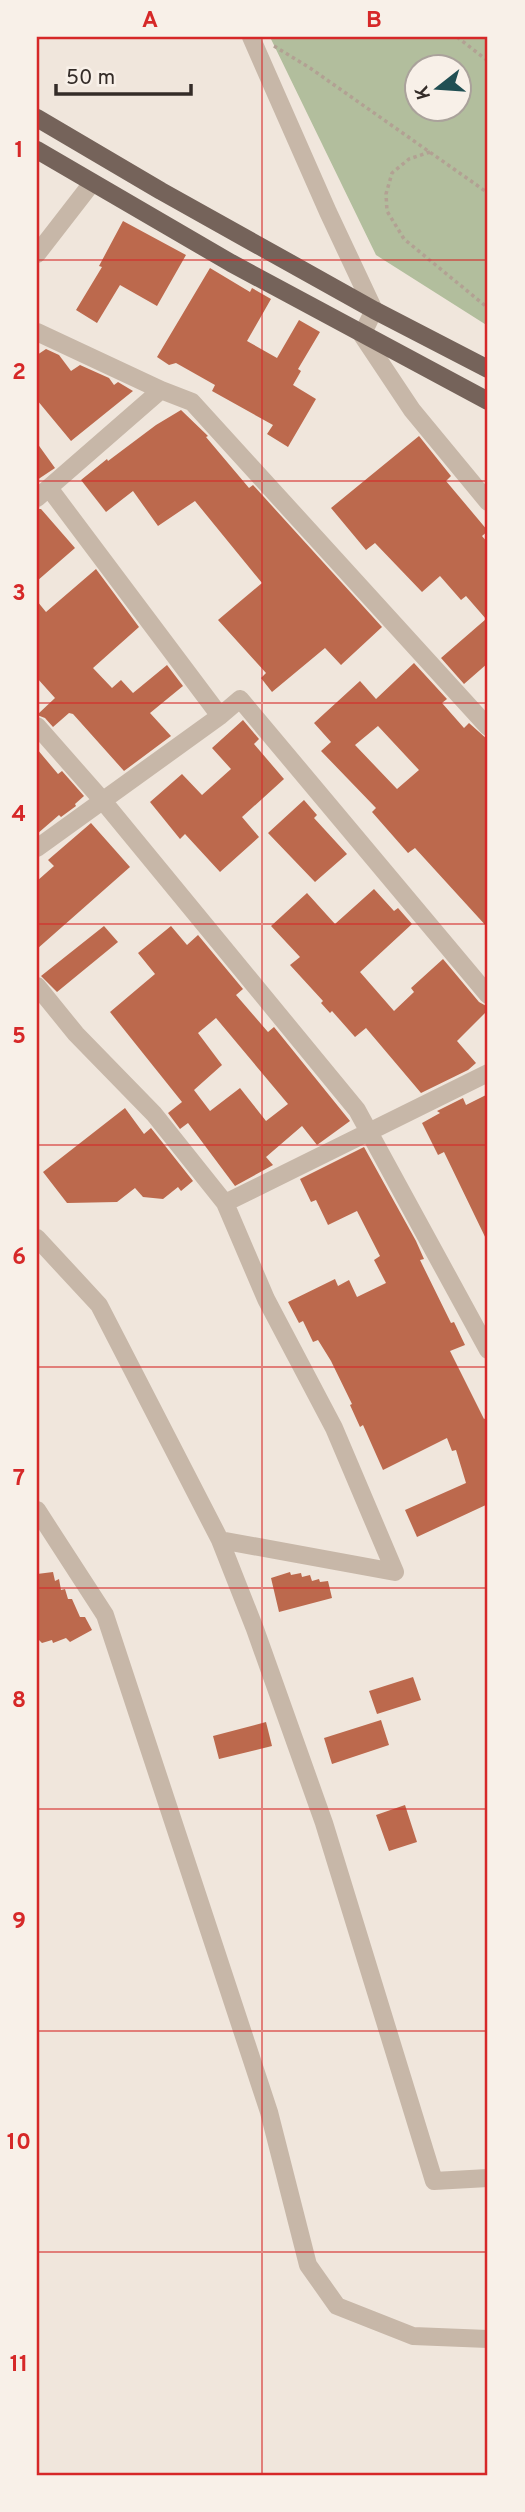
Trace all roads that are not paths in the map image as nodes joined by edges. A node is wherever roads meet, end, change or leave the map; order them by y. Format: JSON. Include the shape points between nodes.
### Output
{"nodes":[{"id":1,"x":251,"y":37,"type":"edge"},
{"id":2,"x":37,"y":118,"type":"edge"},
{"id":3,"x":37,"y":150,"type":"edge"},
{"id":4,"x":92,"y":183,"type":"junction"},
{"id":5,"x":37,"y":254,"type":"edge"},
{"id":6,"x":374,"y":310,"type":"junction"},
{"id":7,"x":37,"y":332,"type":"edge"},
{"id":8,"x":362,"y":335,"type":"junction"},
{"id":9,"x":488,"y":369,"type":"edge"},
{"id":10,"x":161,"y":390,"type":"junction"},
{"id":11,"x":488,"y":401,"type":"edge"},
{"id":12,"x":43,"y":493,"type":"edge"},
{"id":13,"x":488,"y":502,"type":"edge"},
{"id":14,"x":220,"y":716,"type":"junction"},
{"id":15,"x":37,"y":726,"type":"edge"},
{"id":16,"x":488,"y":727,"type":"edge"},
{"id":17,"x":103,"y":801,"type":"junction"},
{"id":18,"x":37,"y":848,"type":"edge"},
{"id":19,"x":37,"y":986,"type":"edge"},
{"id":20,"x":488,"y":995,"type":"edge"},
{"id":21,"x":488,"y":1073,"type":"edge"},
{"id":22,"x":368,"y":1133,"type":"junction"},
{"id":23,"x":225,"y":1203,"type":"junction"},
{"id":24,"x":37,"y":1238,"type":"edge"},
{"id":25,"x":488,"y":1350,"type":"edge"},
{"id":26,"x":37,"y":1510,"type":"edge"},
{"id":27,"x":220,"y":1540,"type":"junction"},
{"id":28,"x":488,"y":2178,"type":"edge"},
{"id":29,"x":488,"y":2339,"type":"edge"}],
"edges":[{"from":1,"to":6,"type":"street"},
{"from":2,"to":6,"type":"main road"},
{"from":3,"to":4,"type":"main road"},
{"from":4,"to":5,"type":"street"},
{"from":4,"to":8,"type":"main road"},
{"from":6,"to":8,"type":"street"},
{"from":6,"to":9,"type":"main road"},
{"from":7,"to":10,"type":"street"},
{"from":8,"to":11,"type":"main road"},
{"from":8,"to":13,"type":"street","via":[[412,410]]},
{"from":10,"to":12,"type":"street"},
{"from":10,"to":16,"type":"street","via":[[192,402]]},
{"from":12,"to":14,"type":"street"},
{"from":14,"to":17,"type":"street"},
{"from":14,"to":20,"type":"street","via":[[240,699]]},
{"from":15,"to":17,"type":"street"},
{"from":17,"to":18,"type":"street"},
{"from":17,"to":22,"type":"street","via":[[358,1110]]},
{"from":19,"to":23,"type":"street","via":[[76,1034],[154,1114]]},
{"from":21,"to":22,"type":"street"},
{"from":22,"to":23,"type":"street"},
{"from":22,"to":25,"type":"street"},
{"from":23,"to":27,"type":"street","via":[[266,1299],[334,1428],[395,1572]]},
{"from":24,"to":27,"type":"street","via":[[99,1305]]},
{"from":26,"to":29,"type":"street","via":[[105,1615],[269,2112],[308,2265],[337,2306],[413,2336]]},
{"from":27,"to":28,"type":"street","via":[[324,1823],[434,2181]]}]}
